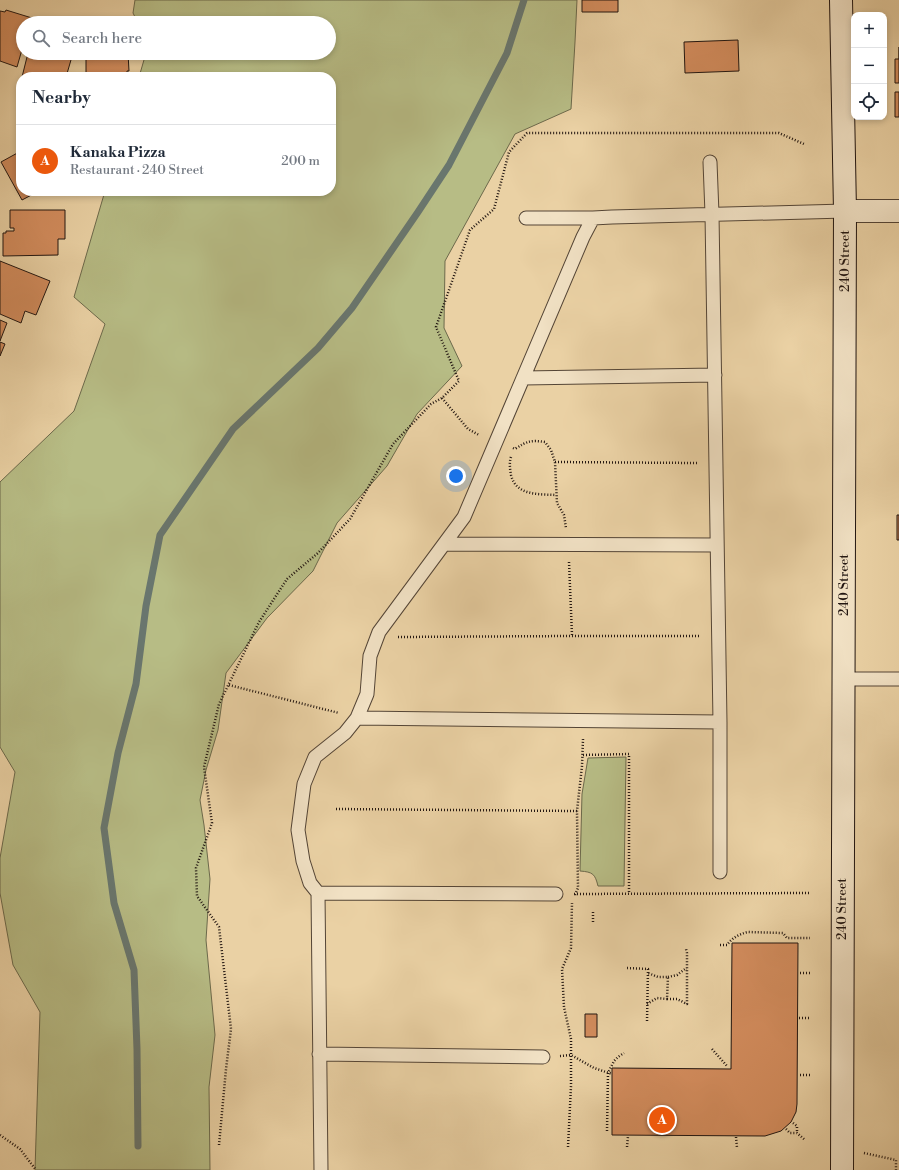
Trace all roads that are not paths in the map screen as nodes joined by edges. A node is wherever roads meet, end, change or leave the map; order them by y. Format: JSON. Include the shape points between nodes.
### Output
{"nodes":[{"id":1,"x":841,"y":0,"type":"edge"},
{"id":2,"x":710,"y":162,"type":"dead end"},
{"id":3,"x":845,"y":210,"type":"junction"},
{"id":4,"x":899,"y":211,"type":"edge"},
{"id":5,"x":712,"y":214,"type":"junction"},
{"id":6,"x":526,"y":218,"type":"dead end"},
{"id":7,"x":593,"y":218,"type":"junction"},
{"id":8,"x":715,"y":375,"type":"junction"},
{"id":9,"x":523,"y":378,"type":"junction"},
{"id":10,"x":444,"y":544,"type":"junction"},
{"id":11,"x":717,"y":545,"type":"junction"},
{"id":12,"x":843,"y":680,"type":"junction"},
{"id":13,"x":899,"y":680,"type":"edge"},
{"id":14,"x":358,"y":718,"type":"junction"},
{"id":15,"x":720,"y":722,"type":"junction"},
{"id":16,"x":720,"y":872,"type":"dead end"},
{"id":17,"x":318,"y":893,"type":"junction"},
{"id":18,"x":556,"y":894,"type":"road end"},
{"id":19,"x":319,"y":1054,"type":"junction"},
{"id":20,"x":543,"y":1058,"type":"road end"},
{"id":21,"x":321,"y":1170,"type":"edge"},
{"id":22,"x":842,"y":1170,"type":"edge"}],
"edges":[{"from":1,"to":3,"type":"main road","name":"240 Street"},
{"from":2,"to":5,"type":"lane"},
{"from":3,"to":4,"type":"main road"},
{"from":3,"to":5,"type":"lane"},
{"from":3,"to":12,"type":"main road","name":"240 Street"},
{"from":5,"to":7,"type":"lane"},
{"from":5,"to":8,"type":"lane"},
{"from":6,"to":7,"type":"lane"},
{"from":7,"to":9,"type":"lane"},
{"from":8,"to":9,"type":"lane"},
{"from":8,"to":11,"type":"lane"},
{"from":9,"to":10,"type":"lane","via":[[464,517]]},
{"from":10,"to":11,"type":"lane"},
{"from":10,"to":14,"type":"lane","via":[[379,632],[370,656],[367,694]]},
{"from":11,"to":15,"type":"lane"},
{"from":12,"to":13,"type":"lane"},
{"from":12,"to":22,"type":"main road","name":"240 Street"},
{"from":14,"to":15,"type":"lane"},
{"from":14,"to":17,"type":"lane","via":[[345,733],[315,757],[304,784],[298,830],[303,861],[310,883]]},
{"from":15,"to":16,"type":"lane"},
{"from":17,"to":18,"type":"lane"},
{"from":17,"to":19,"type":"lane"},
{"from":19,"to":20,"type":"lane"},
{"from":19,"to":21,"type":"lane"}]}
